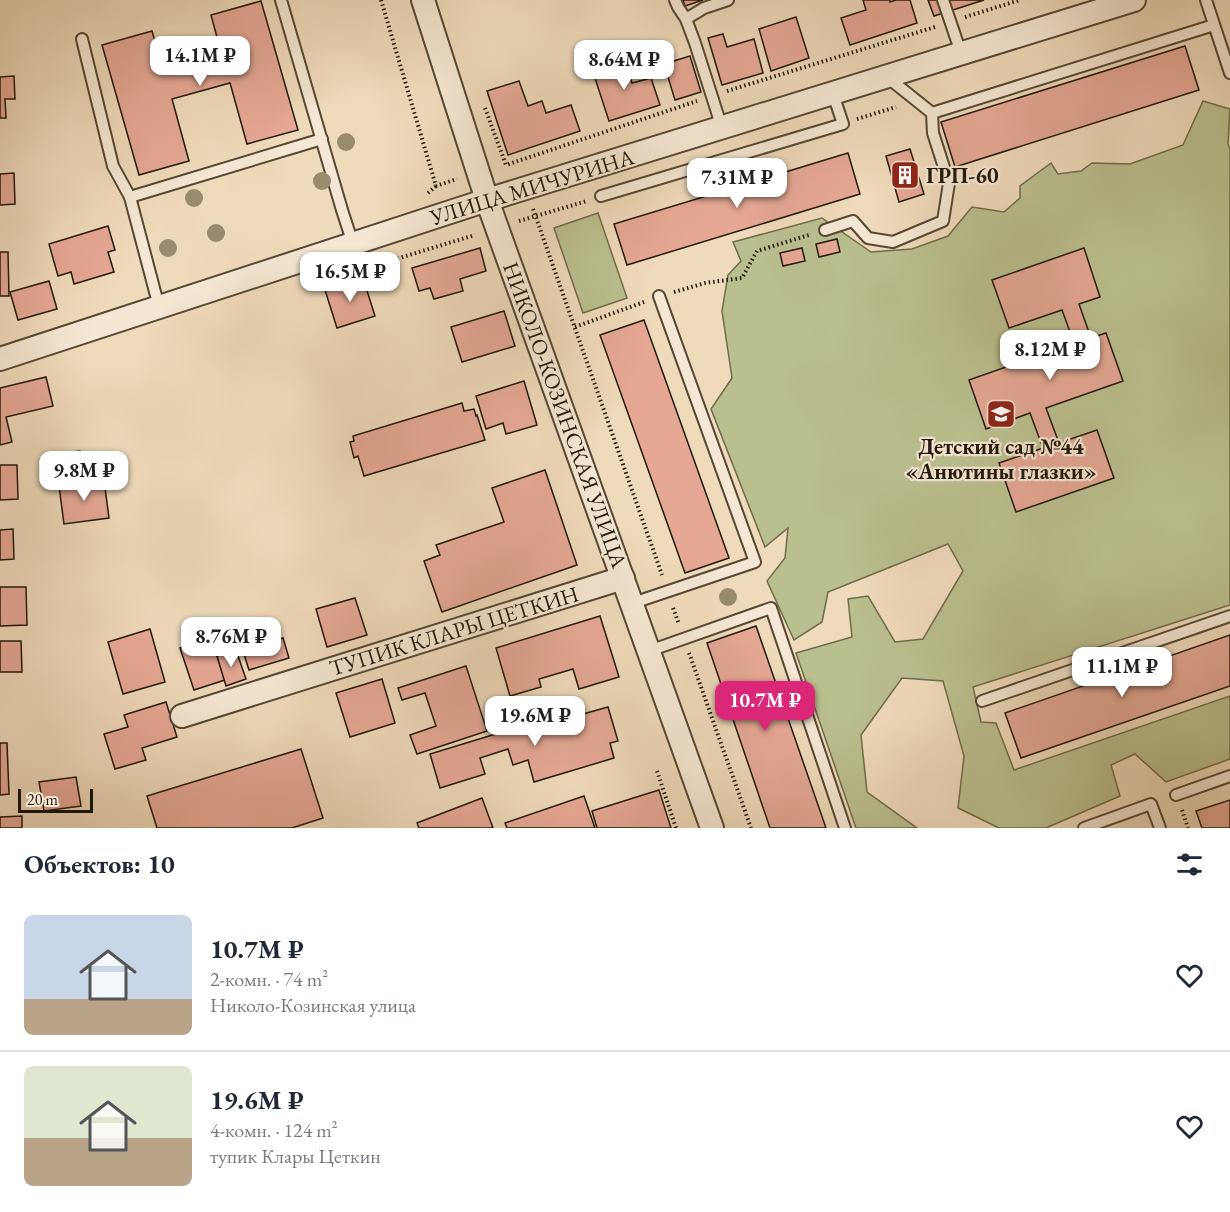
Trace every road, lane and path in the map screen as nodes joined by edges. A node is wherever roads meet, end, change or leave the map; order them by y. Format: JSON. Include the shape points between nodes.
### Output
{"nodes":[{"id":1,"x":281,"y":0,"type":"edge"},
{"id":2,"x":381,"y":0,"type":"edge"},
{"id":3,"x":423,"y":0,"type":"edge"},
{"id":4,"x":675,"y":0,"type":"edge"},
{"id":5,"x":729,"y":0,"type":"edge"},
{"id":6,"x":943,"y":0,"type":"edge"},
{"id":7,"x":1134,"y":0,"type":"edge"},
{"id":8,"x":1206,"y":0,"type":"edge"},
{"id":9,"x":686,"y":19,"type":"junction"},
{"id":10,"x":1214,"y":25,"type":"junction"},
{"id":11,"x":82,"y":39,"type":"dead end"},
{"id":12,"x":961,"y":54,"type":"junction"},
{"id":13,"x":1230,"y":74,"type":"edge"},
{"id":14,"x":887,"y":77,"type":"junction"},
{"id":15,"x":833,"y":94,"type":"junction"},
{"id":16,"x":932,"y":114,"type":"junction"},
{"id":17,"x":722,"y":129,"type":"junction"},
{"id":18,"x":321,"y":139,"type":"junction"},
{"id":19,"x":511,"y":163,"type":"dead end"},
{"id":20,"x":506,"y":165,"type":"dead end"},
{"id":21,"x":478,"y":173,"type":"junction"},
{"id":22,"x":526,"y":189,"type":"junction"},
{"id":23,"x":601,"y":196,"type":"joint"},
{"id":24,"x":129,"y":197,"type":"junction"},
{"id":25,"x":487,"y":200,"type":"junction"},
{"id":26,"x":535,"y":216,"type":"junction"},
{"id":27,"x":825,"y":230,"type":"joint"},
{"id":28,"x":353,"y":244,"type":"junction"},
{"id":29,"x":660,"y":296,"type":"junction"},
{"id":30,"x":159,"y":307,"type":"junction"},
{"id":31,"x":575,"y":327,"type":"junction"},
{"id":32,"x":0,"y":359,"type":"edge"},
{"id":33,"x":623,"y":578,"type":"junction"},
{"id":34,"x":668,"y":592,"type":"junction"},
{"id":35,"x":633,"y":603,"type":"junction"},
{"id":36,"x":1230,"y":616,"type":"edge"},
{"id":37,"x":684,"y":638,"type":"junction"},
{"id":38,"x":649,"y":651,"type":"junction"},
{"id":39,"x":982,"y":701,"type":"dead end"},
{"id":40,"x":182,"y":716,"type":"dead end"},
{"id":41,"x":657,"y":771,"type":"dead end"},
{"id":42,"x":1230,"y":776,"type":"edge"},
{"id":43,"x":1176,"y":795,"type":"dead end"},
{"id":44,"x":676,"y":828,"type":"edge"},
{"id":45,"x":712,"y":828,"type":"edge"},
{"id":46,"x":751,"y":828,"type":"edge"},
{"id":47,"x":845,"y":828,"type":"edge"},
{"id":48,"x":1084,"y":828,"type":"edge"},
{"id":49,"x":1160,"y":828,"type":"edge"}],
"edges":[{"from":1,"to":18,"type":"lane"},
{"from":2,"to":21,"type":"path","via":[[436,186]]},
{"from":3,"to":21,"type":"street","name":"НИКОЛО-КОЗИНСКАЯ УЛИЦА"},
{"from":4,"to":9,"type":"lane"},
{"from":5,"to":9,"type":"lane"},
{"from":6,"to":12,"type":"lane"},
{"from":7,"to":12,"type":"street","name":"УЛИЦА МИЧУРИНА"},
{"from":8,"to":10,"type":"lane"},
{"from":9,"to":17,"type":"lane"},
{"from":10,"to":13,"type":"lane"},
{"from":10,"to":16,"type":"lane"},
{"from":11,"to":24,"type":"lane","via":[[113,166]]},
{"from":12,"to":14,"type":"street","name":"УЛИЦА МИЧУРИНА"},
{"from":14,"to":15,"type":"street","name":"УЛИЦА МИЧУРИНА"},
{"from":14,"to":16,"type":"lane"},
{"from":15,"to":17,"type":"street","name":"УЛИЦА МИЧУРИНА"},
{"from":15,"to":23,"type":"lane","via":[[843,124]]},
{"from":16,"to":27,"type":"lane","via":[[933,133],[949,183],[943,220],[893,242],[867,238],[853,220]]},
{"from":17,"to":22,"type":"street","name":"УЛИЦА МИЧУРИНА"},
{"from":18,"to":24,"type":"lane"},
{"from":18,"to":28,"type":"lane"},
{"from":19,"to":22,"type":"path"},
{"from":20,"to":21,"type":"path"},
{"from":21,"to":25,"type":"street","name":"НИКОЛО-КОЗИНСКАЯ УЛИЦА"},
{"from":22,"to":25,"type":"street","name":"УЛИЦА МИЧУРИНА"},
{"from":22,"to":26,"type":"path"},
{"from":23,"to":26,"type":"path"},
{"from":24,"to":30,"type":"lane"},
{"from":25,"to":28,"type":"street","name":"УЛИЦА МИЧУРИНА"},
{"from":25,"to":33,"type":"street","name":"НИКОЛО-КОЗИНСКАЯ УЛИЦА"},
{"from":26,"to":31,"type":"path"},
{"from":27,"to":29,"type":"path","via":[[757,250],[742,278],[705,283]]},
{"from":28,"to":30,"type":"street","name":"УЛИЦА МИЧУРИНА"},
{"from":29,"to":31,"type":"path"},
{"from":29,"to":34,"type":"lane","via":[[755,562]]},
{"from":30,"to":32,"type":"street","name":"УЛИЦА МИЧУРИНА"},
{"from":31,"to":34,"type":"path"},
{"from":33,"to":35,"type":"street","name":"НИКОЛО-КОЗИНСКАЯ УЛИЦА"},
{"from":33,"to":40,"type":"street","name":"ТУПИК КЛАРЫ ЦЕТКИН"},
{"from":34,"to":35,"type":"lane"},
{"from":34,"to":37,"type":"path"},
{"from":35,"to":38,"type":"street","name":"НИКОЛО-КОЗИНСКАЯ УЛИЦА"},
{"from":36,"to":39,"type":"lane"},
{"from":37,"to":38,"type":"lane"},
{"from":37,"to":46,"type":"path"},
{"from":37,"to":47,"type":"lane","via":[[771,608]]},
{"from":38,"to":45,"type":"street","name":"НИКОЛО-КОЗИНСКАЯ УЛИЦА"},
{"from":41,"to":44,"type":"path"},
{"from":42,"to":43,"type":"lane"},
{"from":48,"to":49,"type":"lane","via":[[1151,804]]}]}
